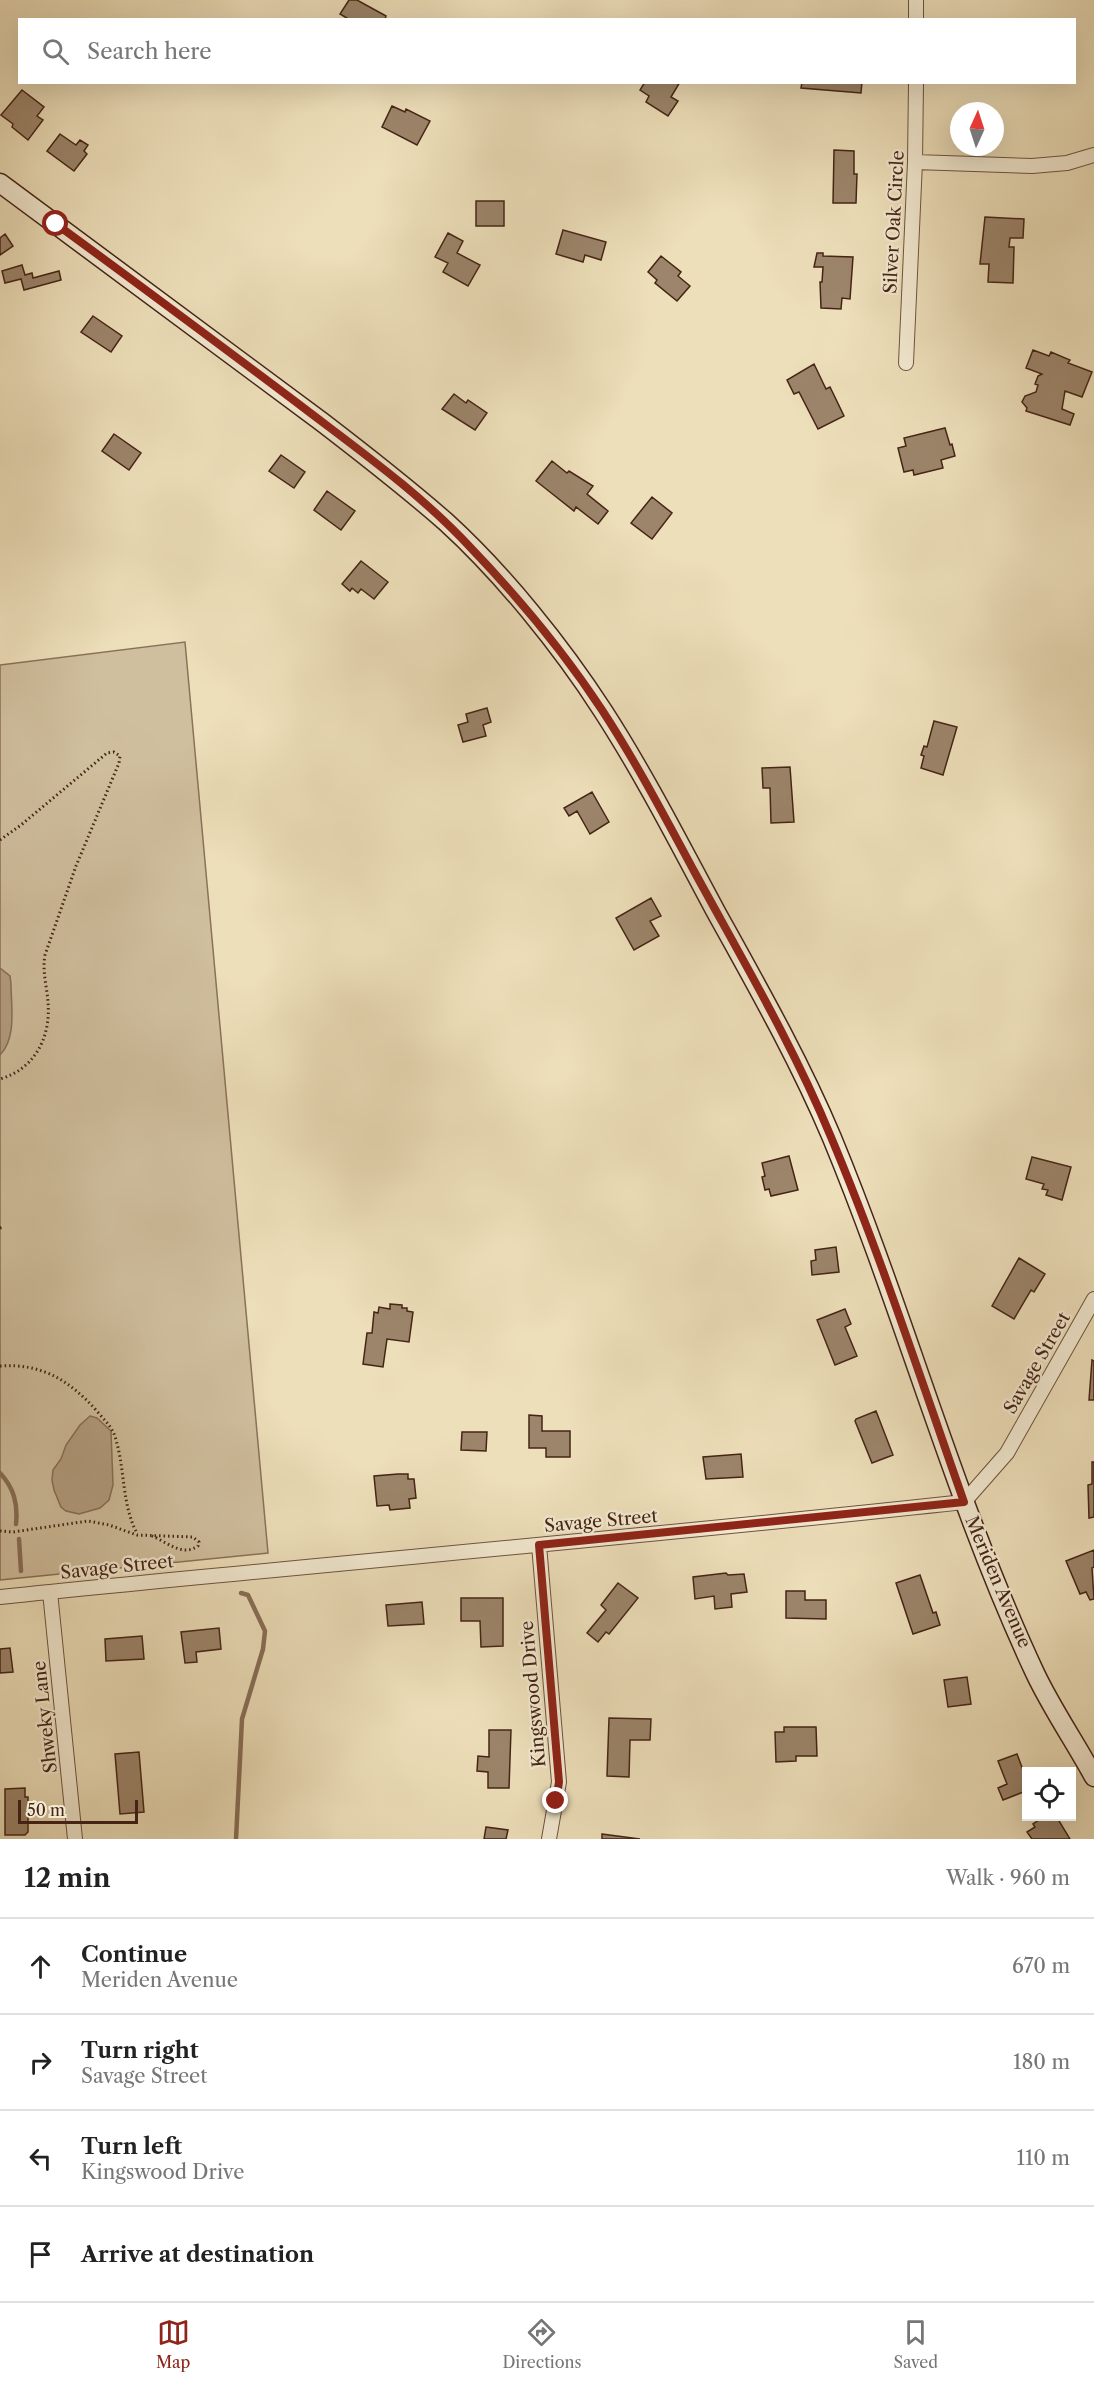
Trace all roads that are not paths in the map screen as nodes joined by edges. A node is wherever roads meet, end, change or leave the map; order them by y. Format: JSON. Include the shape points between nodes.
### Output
{"nodes":[{"id":1,"x":916,"y":0,"type":"edge"},
{"id":2,"x":916,"y":18,"type":"edge"},
{"id":3,"x":916,"y":84,"type":"edge"},
{"id":4,"x":1094,"y":155,"type":"edge"},
{"id":5,"x":915,"y":162,"type":"junction"},
{"id":6,"x":0,"y":183,"type":"edge"},
{"id":7,"x":906,"y":363,"type":"dead end"},
{"id":8,"x":1094,"y":1299,"type":"edge"},
{"id":9,"x":964,"y":1502,"type":"junction"},
{"id":10,"x":539,"y":1545,"type":"junction"},
{"id":11,"x":50,"y":1592,"type":"junction"},
{"id":12,"x":0,"y":1597,"type":"edge"},
{"id":13,"x":1094,"y":1777,"type":"edge"},
{"id":14,"x":75,"y":1839,"type":"edge"},
{"id":15,"x":549,"y":1839,"type":"edge"}],
"edges":[{"from":1,"to":2,"type":"street"},
{"from":3,"to":5,"type":"street","name":"Silver Oak Circle"},
{"from":4,"to":5,"type":"street","via":[[1067,164],[1032,166]]},
{"from":5,"to":7,"type":"street","name":"Silver Oak Circle"},
{"from":6,"to":9,"type":"main road","name":"Meriden Avenue","via":[[407,489],[468,545],[534,618],[574,670],[663,815],[808,1086],[832,1139]]},
{"from":8,"to":9,"type":"street","name":"Savage Street","via":[[1007,1453]]},
{"from":9,"to":10,"type":"street","name":"Savage Street"},
{"from":9,"to":13,"type":"main road","name":"Meriden Avenue","via":[[1036,1675]]},
{"from":10,"to":11,"type":"street","name":"Savage Street"},
{"from":10,"to":15,"type":"street","name":"Kingswood Drive","via":[[559,1782]]},
{"from":11,"to":12,"type":"street","name":"Savage Street"},
{"from":11,"to":14,"type":"street","name":"Shweky Lane"}]}
